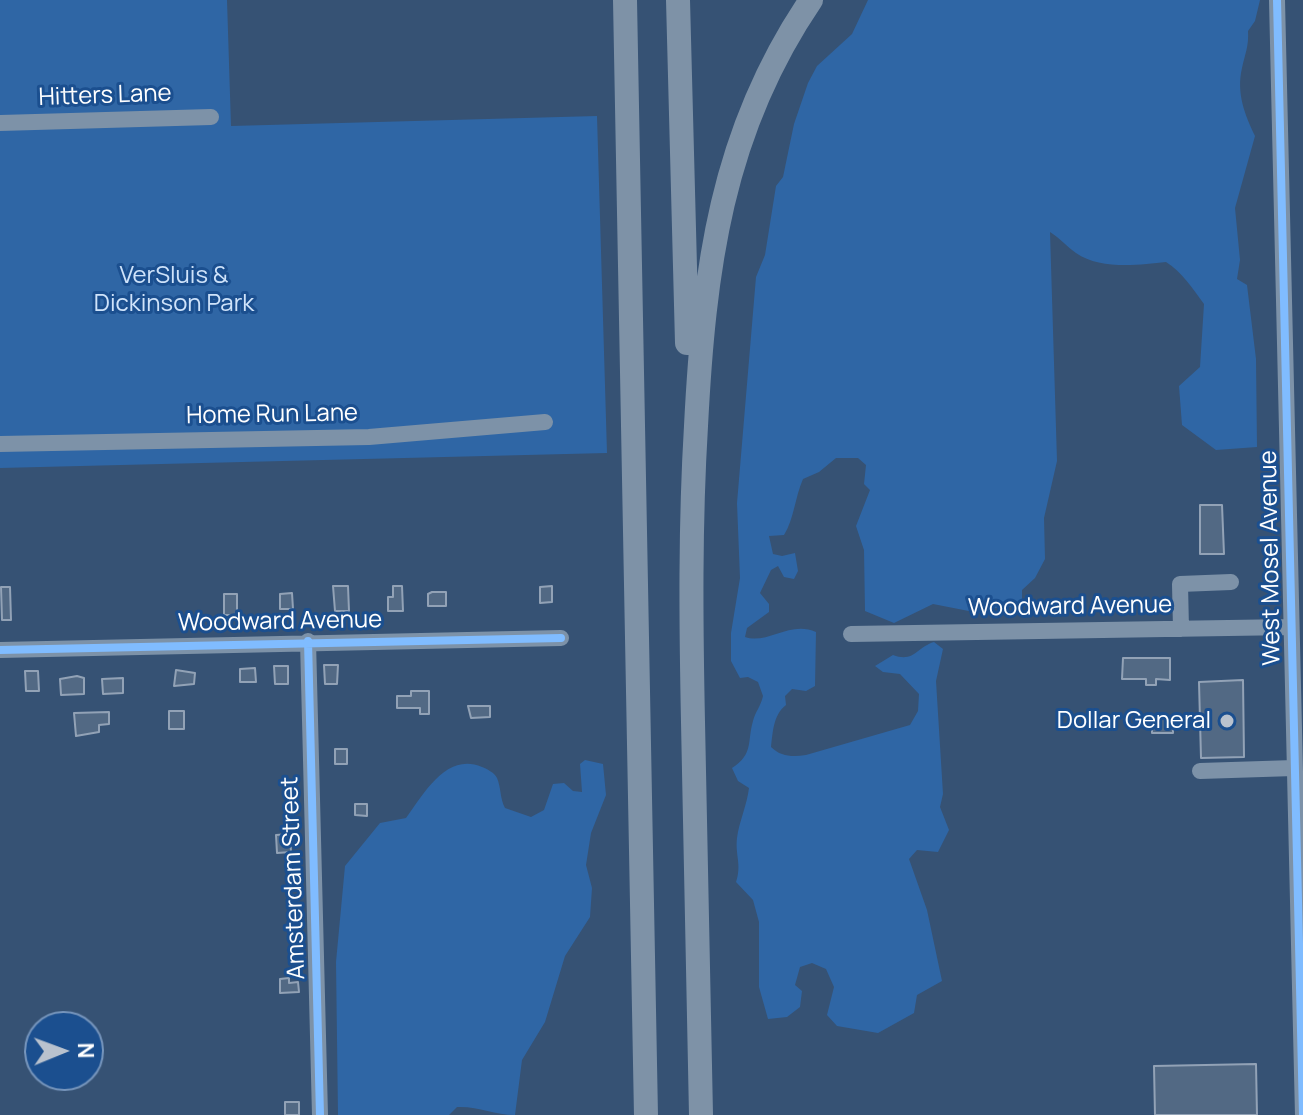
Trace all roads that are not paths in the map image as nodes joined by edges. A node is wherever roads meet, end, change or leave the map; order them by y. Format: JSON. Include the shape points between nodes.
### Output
{"nodes":[{"id":1,"x":611,"y":0,"type":"edge"},
{"id":2,"x":625,"y":0,"type":"edge"},
{"id":3,"x":678,"y":0,"type":"edge"},
{"id":4,"x":811,"y":0,"type":"edge"},
{"id":5,"x":1277,"y":0,"type":"edge"},
{"id":6,"x":211,"y":117,"type":"dead end"},
{"id":7,"x":0,"y":123,"type":"edge"},
{"id":8,"x":626,"y":130,"type":"junction"},
{"id":9,"x":545,"y":422,"type":"dead end"},
{"id":10,"x":0,"y":444,"type":"edge"},
{"id":11,"x":692,"y":505,"type":"junction"},
{"id":12,"x":1231,"y":582,"type":"dead end"},
{"id":13,"x":1291,"y":627,"type":"junction"},
{"id":14,"x":1181,"y":629,"type":"junction"},
{"id":15,"x":851,"y":634,"type":"dead end"},
{"id":16,"x":561,"y":638,"type":"dead end"},
{"id":17,"x":308,"y":641,"type":"junction"},
{"id":18,"x":0,"y":650,"type":"edge"},
{"id":19,"x":1294,"y":768,"type":"junction"},
{"id":20,"x":1200,"y":771,"type":"dead end"},
{"id":21,"x":320,"y":1115,"type":"edge"},
{"id":22,"x":646,"y":1115,"type":"edge"},
{"id":23,"x":701,"y":1115,"type":"edge"},
{"id":24,"x":1303,"y":1115,"type":"edge"}],
"edges":[{"from":1,"to":8,"type":"highway"},
{"from":2,"to":8,"type":"highway"},
{"from":3,"to":11,"type":"highway"},
{"from":4,"to":11,"type":"highway","via":[[757,94],[719,209],[701,325]]},
{"from":5,"to":13,"type":"street","name":"West Mosel Avenue"},
{"from":6,"to":7,"type":"street","name":"Hitters Lane"},
{"from":8,"to":22,"type":"highway"},
{"from":9,"to":10,"type":"street","name":"Home Run Lane","via":[[369,437]]},
{"from":11,"to":23,"type":"highway"},
{"from":12,"to":14,"type":"street","via":[[1180,584]]},
{"from":13,"to":14,"type":"street","name":"Woodward Avenue"},
{"from":13,"to":19,"type":"street","name":"West Mosel Avenue"},
{"from":14,"to":15,"type":"street","name":"Woodward Avenue"},
{"from":16,"to":17,"type":"street","name":"Woodward Avenue"},
{"from":17,"to":18,"type":"street","name":"Woodward Avenue"},
{"from":17,"to":21,"type":"street","name":"Amsterdam Street"},
{"from":19,"to":20,"type":"street"},
{"from":19,"to":24,"type":"street","name":"West Mosel Avenue"}]}
